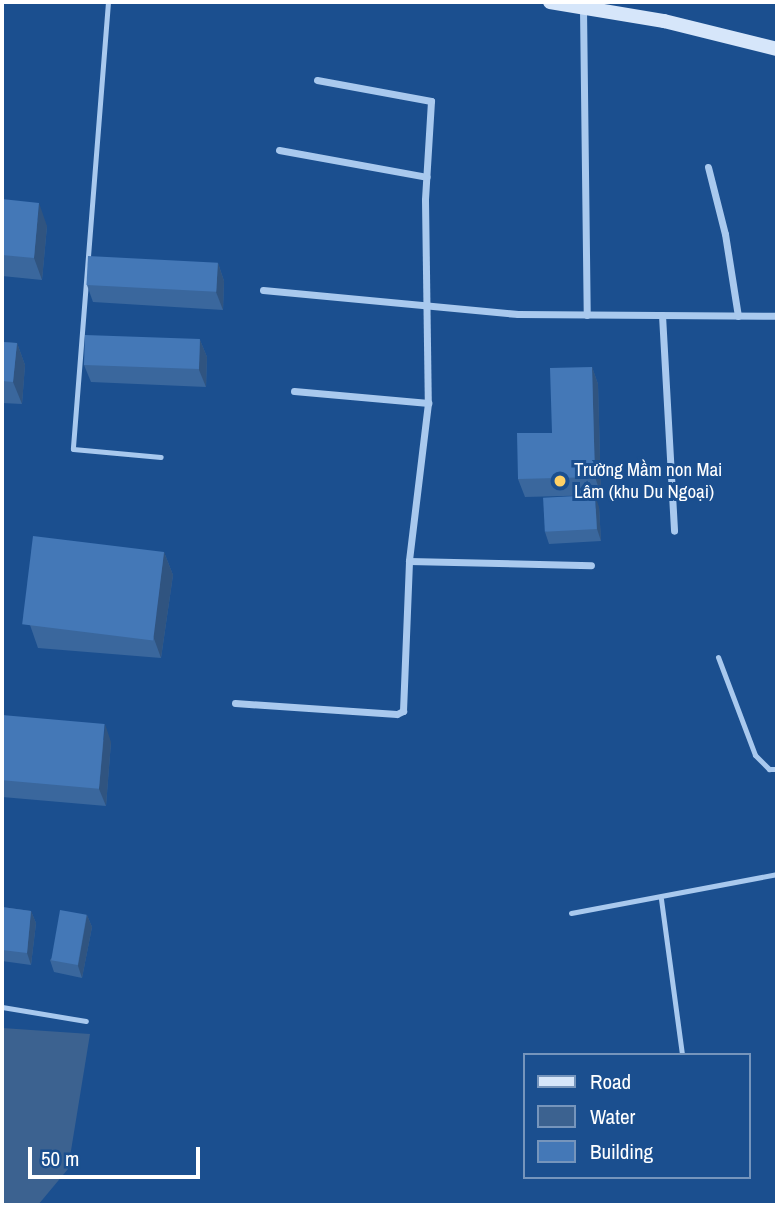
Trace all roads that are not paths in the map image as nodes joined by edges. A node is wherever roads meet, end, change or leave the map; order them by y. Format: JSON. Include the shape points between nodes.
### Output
{"nodes":[{"id":1,"x":108,"y":2,"type":"edge"},
{"id":2,"x":551,"y":2,"type":"edge"},
{"id":3,"x":583,"y":7,"type":"junction"},
{"id":4,"x":777,"y":49,"type":"edge"},
{"id":5,"x":317,"y":80,"type":"dead end"},
{"id":6,"x":279,"y":150,"type":"dead end"},
{"id":7,"x":708,"y":167,"type":"dead end"},
{"id":8,"x":427,"y":177,"type":"junction"},
{"id":9,"x":263,"y":290,"type":"dead end"},
{"id":10,"x":428,"y":306,"type":"junction"},
{"id":11,"x":587,"y":315,"type":"junction"},
{"id":12,"x":662,"y":315,"type":"junction"},
{"id":13,"x":738,"y":316,"type":"junction"},
{"id":14,"x":777,"y":316,"type":"edge"},
{"id":15,"x":294,"y":391,"type":"dead end"},
{"id":16,"x":428,"y":404,"type":"junction"},
{"id":17,"x":161,"y":457,"type":"dead end"},
{"id":18,"x":674,"y":531,"type":"dead end"},
{"id":19,"x":408,"y":561,"type":"junction"},
{"id":20,"x":591,"y":565,"type":"dead end"},
{"id":21,"x":718,"y":657,"type":"dead end"},
{"id":22,"x":235,"y":703,"type":"dead end"},
{"id":23,"x":777,"y":769,"type":"edge"},
{"id":24,"x":777,"y":874,"type":"edge"},
{"id":25,"x":661,"y":899,"type":"junction"},
{"id":26,"x":571,"y":914,"type":"dead end"},
{"id":27,"x":2,"y":1007,"type":"edge"},
{"id":28,"x":86,"y":1021,"type":"dead end"},
{"id":29,"x":682,"y":1053,"type":"edge"}],
"edges":[{"from":1,"to":17,"type":"lane","via":[[73,449]]},
{"from":2,"to":3,"type":"main road"},
{"from":3,"to":4,"type":"main road"},
{"from":3,"to":11,"type":"street"},
{"from":5,"to":8,"type":"street","via":[[431,101]]},
{"from":6,"to":8,"type":"street"},
{"from":7,"to":13,"type":"street","via":[[726,234]]},
{"from":8,"to":10,"type":"street"},
{"from":9,"to":10,"type":"street"},
{"from":10,"to":11,"type":"street"},
{"from":10,"to":16,"type":"street"},
{"from":11,"to":12,"type":"street"},
{"from":12,"to":13,"type":"street"},
{"from":12,"to":18,"type":"street"},
{"from":13,"to":14,"type":"street"},
{"from":15,"to":16,"type":"street"},
{"from":16,"to":19,"type":"street"},
{"from":19,"to":20,"type":"street"},
{"from":19,"to":22,"type":"street","via":[[403,711],[397,715]]},
{"from":21,"to":23,"type":"lane","via":[[755,755],[769,769]]},
{"from":24,"to":25,"type":"lane"},
{"from":25,"to":26,"type":"lane"},
{"from":25,"to":29,"type":"lane"},
{"from":27,"to":28,"type":"lane"}]}
